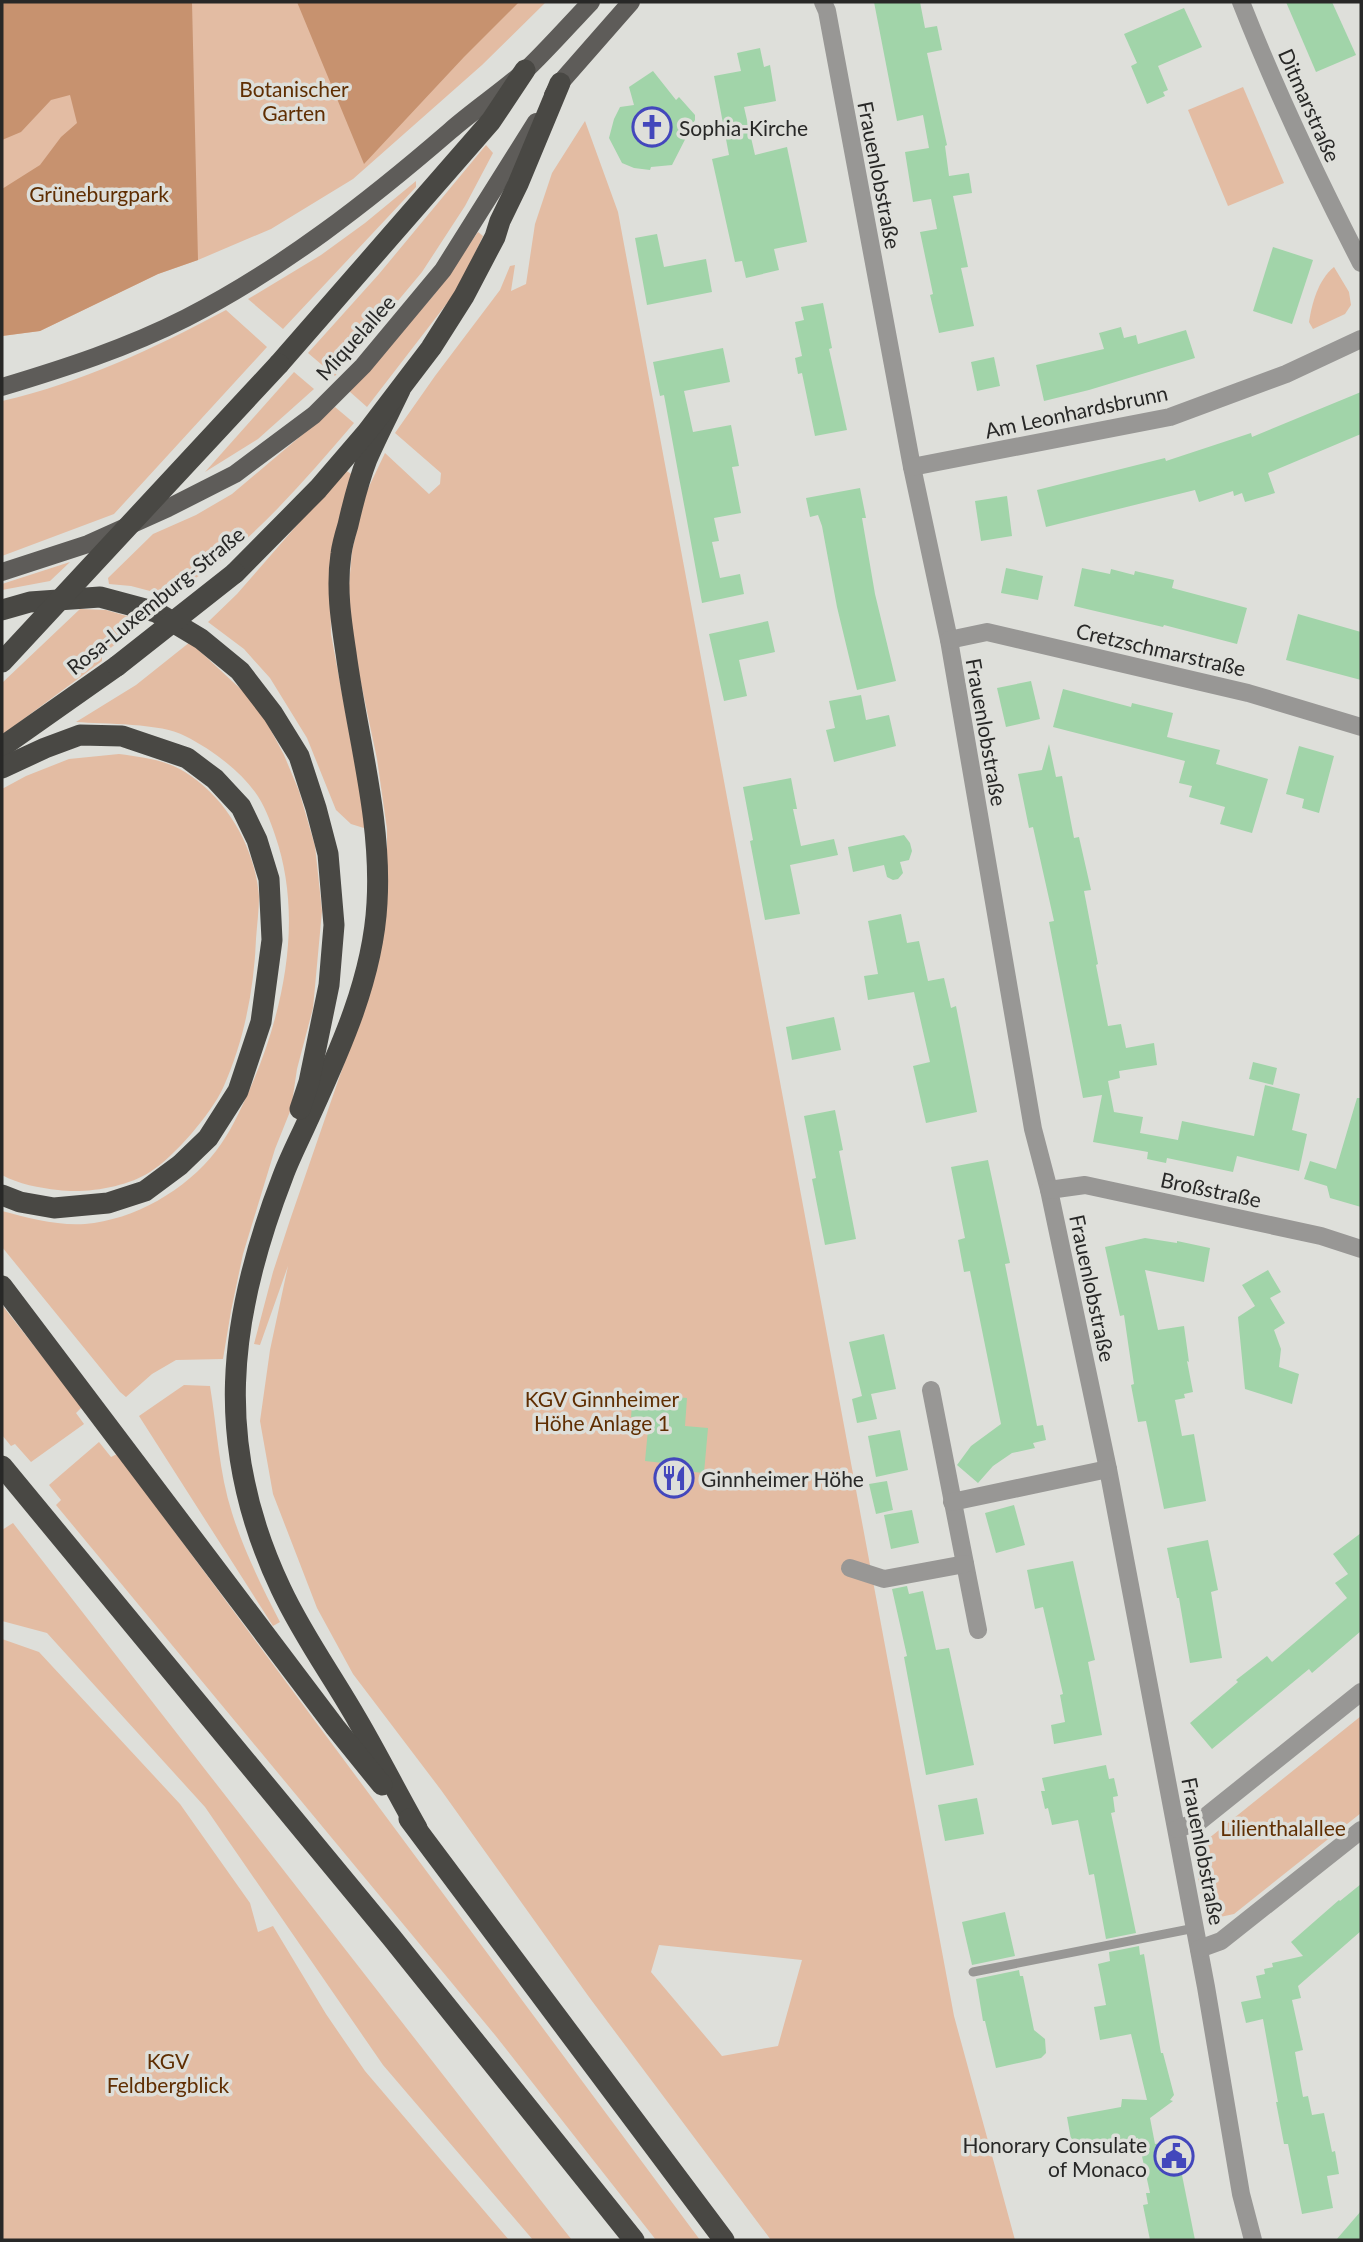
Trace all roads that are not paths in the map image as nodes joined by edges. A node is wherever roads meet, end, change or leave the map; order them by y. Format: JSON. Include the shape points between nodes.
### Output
{"nodes":[{"id":1,"x":591,"y":2,"type":"edge"},
{"id":2,"x":631,"y":2,"type":"edge"},
{"id":3,"x":823,"y":2,"type":"edge"},
{"id":4,"x":1241,"y":2,"type":"edge"},
{"id":5,"x":525,"y":70,"type":"junction"},
{"id":6,"x":561,"y":83,"type":"junction"},
{"id":7,"x":1361,"y":263,"type":"edge"},
{"id":8,"x":1361,"y":339,"type":"edge"},
{"id":9,"x":2,"y":387,"type":"edge"},
{"id":10,"x":400,"y":390,"type":"junction"},
{"id":11,"x":912,"y":467,"type":"junction"},
{"id":12,"x":2,"y":572,"type":"edge"},
{"id":13,"x":2,"y":610,"type":"edge"},
{"id":14,"x":948,"y":639,"type":"junction"},
{"id":15,"x":2,"y":662,"type":"edge"},
{"id":16,"x":1361,"y":727,"type":"edge"},
{"id":17,"x":2,"y":747,"type":"edge"},
{"id":18,"x":2,"y":768,"type":"edge"},
{"id":19,"x":284,"y":1172,"type":"junction"},
{"id":20,"x":1049,"y":1190,"type":"junction"},
{"id":21,"x":2,"y":1195,"type":"edge"},
{"id":22,"x":1361,"y":1250,"type":"edge"},
{"id":23,"x":2,"y":1286,"type":"edge"},
{"id":24,"x":931,"y":1390,"type":"dead end"},
{"id":25,"x":1108,"y":1469,"type":"junction"},
{"id":26,"x":6,"y":1472,"type":"edge"},
{"id":27,"x":952,"y":1502,"type":"junction"},
{"id":28,"x":965,"y":1563,"type":"junction"},
{"id":29,"x":850,"y":1568,"type":"dead end"},
{"id":30,"x":978,"y":1630,"type":"dead end"},
{"id":31,"x":1361,"y":1692,"type":"edge"},
{"id":32,"x":417,"y":1828,"type":"junction"},
{"id":33,"x":1177,"y":1829,"type":"junction"},
{"id":34,"x":1361,"y":1830,"type":"edge"},
{"id":35,"x":1195,"y":1928,"type":"junction"},
{"id":36,"x":1199,"y":1949,"type":"junction"},
{"id":37,"x":973,"y":1972,"type":"dead end"},
{"id":38,"x":634,"y":2240,"type":"edge"},
{"id":39,"x":724,"y":2240,"type":"edge"},
{"id":40,"x":1253,"y":2240,"type":"edge"}],
"edges":[{"from":1,"to":5,"type":"main road"},
{"from":2,"to":6,"type":"main road","name":"Miquelallee"},
{"from":3,"to":11,"type":"street","name":"Frauenlobstraße"},
{"from":4,"to":7,"type":"street","name":"Ditmarstraße","via":[[1315,174]]},
{"from":5,"to":9,"type":"main road","via":[[400,175],[234,292],[135,341]]},
{"from":5,"to":15,"type":"highway","bridge":true,"via":[[491,121],[279,364]]},
{"from":6,"to":10,"type":"highway","name":"Rosa-Luxemburg-Straße","via":[[495,237],[464,296]]},
{"from":6,"to":12,"type":"main road","name":"Miquelallee","via":[[443,270],[363,366],[314,415],[235,474],[168,508],[88,544]]},
{"from":8,"to":11,"type":"street","name":"Am Leonhardsbrunn","via":[[1286,374],[1170,417]]},
{"from":10,"to":17,"type":"highway","name":"Rosa-Luxemburg-Straße","bridge":true,"via":[[318,489],[235,573],[117,666]]},
{"from":10,"to":19,"type":"highway","via":[[358,486],[341,553],[338,596],[368,775],[377,903],[367,965],[349,1024]]},
{"from":11,"to":14,"type":"street","name":"Frauenlobstraße"},
{"from":13,"to":19,"type":"highway","via":[[30,602],[100,597],[156,612],[201,639],[240,671],[299,756],[328,854],[334,925],[329,985]]},
{"from":14,"to":16,"type":"street","name":"Cretzschmarstraße","via":[[987,632],[1248,693]]},
{"from":14,"to":20,"type":"street","name":"Frauenlobstraße","via":[[1031,1115]]},
{"from":18,"to":21,"type":"highway","via":[[80,735],[122,736],[187,758],[215,779],[240,807],[257,840],[269,879],[272,940],[261,1022],[238,1091],[208,1138],[180,1165],[145,1191],[108,1203],[54,1208]]},
{"from":19,"to":32,"type":"highway","via":[[254,1263],[239,1337],[235,1401],[242,1475],[270,1564],[294,1615]]},
{"from":20,"to":22,"type":"street","name":"Broßstraße","via":[[1085,1185],[1321,1236]]},
{"from":20,"to":25,"type":"street","name":"Frauenlobstraße"},
{"from":23,"to":32,"type":"highway","via":[[335,1727]]},
{"from":24,"to":27,"type":"street"},
{"from":25,"to":27,"type":"street"},
{"from":25,"to":33,"type":"street","name":"Frauenlobstraße"},
{"from":26,"to":38,"type":"highway","via":[[384,1927]]},
{"from":27,"to":28,"type":"street"},
{"from":28,"to":29,"type":"street","via":[[884,1579]]},
{"from":28,"to":30,"type":"street"},
{"from":31,"to":33,"type":"street","via":[[1200,1821]]},
{"from":32,"to":39,"type":"highway"},
{"from":33,"to":35,"type":"street","name":"Frauenlobstraße"},
{"from":34,"to":36,"type":"street","via":[[1221,1941]]},
{"from":35,"to":36,"type":"street","name":"Frauenlobstraße"},
{"from":35,"to":37,"type":"lane"},
{"from":36,"to":40,"type":"street","name":"Frauenlobstraße"}]}
